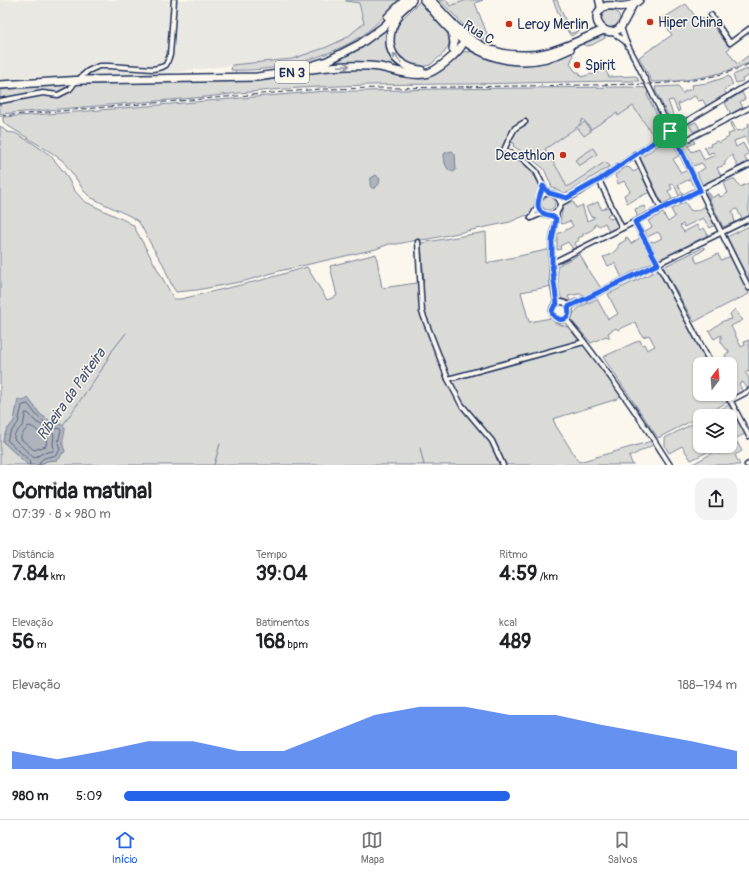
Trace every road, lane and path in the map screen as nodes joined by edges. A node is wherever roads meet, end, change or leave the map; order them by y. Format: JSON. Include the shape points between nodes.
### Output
{"nodes":[{"id":1,"x":174,"y":0,"type":"edge"},
{"id":2,"x":424,"y":0,"type":"edge"},
{"id":3,"x":431,"y":0,"type":"edge"},
{"id":4,"x":599,"y":0,"type":"edge"},
{"id":5,"x":639,"y":0,"type":"edge"},
{"id":6,"x":409,"y":1,"type":"edge"},
{"id":7,"x":610,"y":4,"type":"edge"},
{"id":8,"x":633,"y":4,"type":"junction"},
{"id":9,"x":403,"y":9,"type":"junction"},
{"id":10,"x":601,"y":9,"type":"junction"},
{"id":11,"x":711,"y":15,"type":"dead end"},
{"id":12,"x":597,"y":20,"type":"junction"},
{"id":13,"x":622,"y":24,"type":"junction"},
{"id":14,"x":749,"y":29,"type":"edge"},
{"id":15,"x":604,"y":30,"type":"junction"},
{"id":16,"x":452,"y":31,"type":"junction"},
{"id":17,"x":611,"y":32,"type":"junction"},
{"id":18,"x":588,"y":36,"type":"junction"},
{"id":19,"x":463,"y":37,"type":"junction"},
{"id":20,"x":577,"y":42,"type":"junction"},
{"id":21,"x":626,"y":42,"type":"junction"},
{"id":22,"x":476,"y":49,"type":"junction"},
{"id":23,"x":455,"y":50,"type":"junction"},
{"id":24,"x":291,"y":72,"type":"junction"},
{"id":25,"x":81,"y":77,"type":"dead end"},
{"id":26,"x":155,"y":78,"type":"junction"},
{"id":27,"x":749,"y":84,"type":"edge"},
{"id":28,"x":73,"y":85,"type":"dead end"},
{"id":29,"x":0,"y":86,"type":"edge"},
{"id":30,"x":0,"y":101,"type":"edge"},
{"id":31,"x":749,"y":108,"type":"edge"},
{"id":32,"x":525,"y":122,"type":"dead end"},
{"id":33,"x":670,"y":131,"type":"junction"},
{"id":34,"x":678,"y":144,"type":"junction"},
{"id":35,"x":635,"y":154,"type":"junction"},
{"id":36,"x":749,"y":165,"type":"edge"},
{"id":37,"x":599,"y":180,"type":"junction"},
{"id":38,"x":543,"y":186,"type":"junction"},
{"id":39,"x":700,"y":190,"type":"junction"},
{"id":40,"x":549,"y":193,"type":"junction"},
{"id":41,"x":556,"y":195,"type":"junction"},
{"id":42,"x":540,"y":196,"type":"junction"},
{"id":43,"x":567,"y":198,"type":"junction"},
{"id":44,"x":560,"y":204,"type":"junction"},
{"id":45,"x":538,"y":206,"type":"junction"},
{"id":46,"x":661,"y":209,"type":"junction"},
{"id":47,"x":557,"y":211,"type":"junction"},
{"id":48,"x":543,"y":213,"type":"junction"},
{"id":49,"x":551,"y":214,"type":"junction"},
{"id":50,"x":556,"y":219,"type":"junction"},
{"id":51,"x":749,"y":219,"type":"edge"},
{"id":52,"x":635,"y":222,"type":"junction"},
{"id":53,"x":622,"y":228,"type":"junction"},
{"id":54,"x":722,"y":233,"type":"junction"},
{"id":55,"x":418,"y":242,"type":"dead end"},
{"id":56,"x":552,"y":263,"type":"junction"},
{"id":57,"x":658,"y":264,"type":"junction"},
{"id":58,"x":749,"y":288,"type":"edge"},
{"id":59,"x":557,"y":304,"type":"junction"},
{"id":60,"x":568,"y":307,"type":"junction"},
{"id":61,"x":566,"y":318,"type":"junction"},
{"id":62,"x":584,"y":342,"type":"junction"},
{"id":63,"x":707,"y":357,"type":"edge"},
{"id":64,"x":448,"y":379,"type":"junction"},
{"id":65,"x":749,"y":391,"type":"edge"},
{"id":66,"x":737,"y":397,"type":"edge"},
{"id":67,"x":730,"y":401,"type":"edge"},
{"id":68,"x":749,"y":436,"type":"edge"},
{"id":69,"x":503,"y":465,"type":"edge"},
{"id":70,"x":670,"y":465,"type":"edge"}],
"edges":[{"from":1,"to":25,"type":"street","via":[[170,55],[166,65],[153,69],[99,66]]},
{"from":2,"to":16,"type":"main road","name":"Rua C"},
{"from":3,"to":19,"type":"main road","name":"Rua C"},
{"from":4,"to":10,"type":"main road"},
{"from":5,"to":8,"type":"main road"},
{"from":6,"to":9,"type":"main road","number":"EN 3"},
{"from":6,"to":26,"type":"main road","number":"EN 3","via":[[358,42],[326,58],[292,68]]},
{"from":7,"to":8,"type":"main road"},
{"from":7,"to":10,"type":"main road"},
{"from":7,"to":13,"type":"main road","via":[[622,12]]},
{"from":8,"to":13,"type":"main road"},
{"from":23,"to":9,"type":"main road","one_way":true,"via":[[437,64],[424,70],[410,68],[398,61],[390,49],[390,40],[393,24]]},
{"from":9,"to":24,"type":"main road","number":"EN 3","via":[[360,44],[327,61]]},
{"from":10,"to":12,"type":"main road"},
{"from":11,"to":14,"type":"street","via":[[730,43]]},
{"from":12,"to":15,"type":"main road"},
{"from":12,"to":18,"type":"main road"},
{"from":13,"to":17,"type":"main road"},
{"from":13,"to":21,"type":"street"},
{"from":15,"to":17,"type":"main road"},
{"from":15,"to":18,"type":"main road","name":"Rua C"},
{"from":16,"to":19,"type":"main road","name":"Rua C"},
{"from":16,"to":23,"type":"main road"},
{"from":17,"to":21,"type":"street"},
{"from":18,"to":20,"type":"main road","name":"Rua C"},
{"from":19,"to":20,"type":"main road","name":"Rua C","via":[[481,48],[496,53],[517,55],[540,54]]},
{"from":19,"to":22,"type":"main road","name":"Rua C"},
{"from":19,"to":23,"type":"main road","via":[[462,45]]},
{"from":20,"to":22,"type":"main road","name":"Rua C","via":[[560,54],[525,61],[496,57]]},
{"from":21,"to":33,"type":"street"},
{"from":22,"to":23,"type":"main road"},
{"from":24,"to":23,"type":"main road","one_way":true,"via":[[354,66],[426,74],[440,67]]},
{"from":24,"to":26,"type":"main road","number":"EN 3","via":[[257,77]]},
{"from":26,"to":29,"type":"main road","number":"EN 3"},
{"from":27,"to":33,"type":"street"},
{"from":28,"to":30,"type":"street","via":[[58,94],[43,93]]},
{"from":31,"to":34,"type":"street"},
{"from":32,"to":38,"type":"street","via":[[515,128],[504,150],[522,158],[536,171]]},
{"from":33,"to":34,"type":"street"},
{"from":33,"to":35,"type":"street"},
{"from":34,"to":39,"type":"street"},
{"from":35,"to":37,"type":"street"},
{"from":35,"to":46,"type":"street"},
{"from":36,"to":39,"type":"street"},
{"from":37,"to":43,"type":"street"},
{"from":37,"to":53,"type":"street"},
{"from":38,"to":40,"type":"street"},
{"from":38,"to":42,"type":"street"},
{"from":39,"to":46,"type":"street"},
{"from":39,"to":54,"type":"street"},
{"from":40,"to":41,"type":"street"},
{"from":40,"to":42,"type":"street"},
{"from":41,"to":43,"type":"street"},
{"from":41,"to":44,"type":"street"},
{"from":42,"to":45,"type":"street"},
{"from":43,"to":44,"type":"street"},
{"from":44,"to":47,"type":"street"},
{"from":45,"to":48,"type":"street"},
{"from":45,"to":48,"type":"street","via":[[530,218]]},
{"from":46,"to":52,"type":"street"},
{"from":47,"to":49,"type":"street"},
{"from":47,"to":50,"type":"street"},
{"from":48,"to":49,"type":"street"},
{"from":49,"to":50,"type":"street"},
{"from":50,"to":56,"type":"street"},
{"from":51,"to":54,"type":"street"},
{"from":52,"to":53,"type":"street"},
{"from":52,"to":57,"type":"street"},
{"from":53,"to":56,"type":"street"},
{"from":54,"to":57,"type":"street"},
{"from":54,"to":58,"type":"street"},
{"from":55,"to":64,"type":"street","via":[[422,312]]},
{"from":56,"to":59,"type":"street"},
{"from":57,"to":60,"type":"street"},
{"from":57,"to":63,"type":"street"},
{"from":59,"to":60,"type":"street","via":[[562,303]]},
{"from":59,"to":61,"type":"street","via":[[552,310],[553,316],[560,320]]},
{"from":60,"to":61,"type":"street","via":[[569,315]]},
{"from":61,"to":62,"type":"street"},
{"from":62,"to":64,"type":"street"},
{"from":62,"to":70,"type":"street","via":[[655,440]]},
{"from":64,"to":69,"type":"street","via":[[461,404],[492,441]]},
{"from":65,"to":66,"type":"street"},
{"from":67,"to":68,"type":"street"}]}
